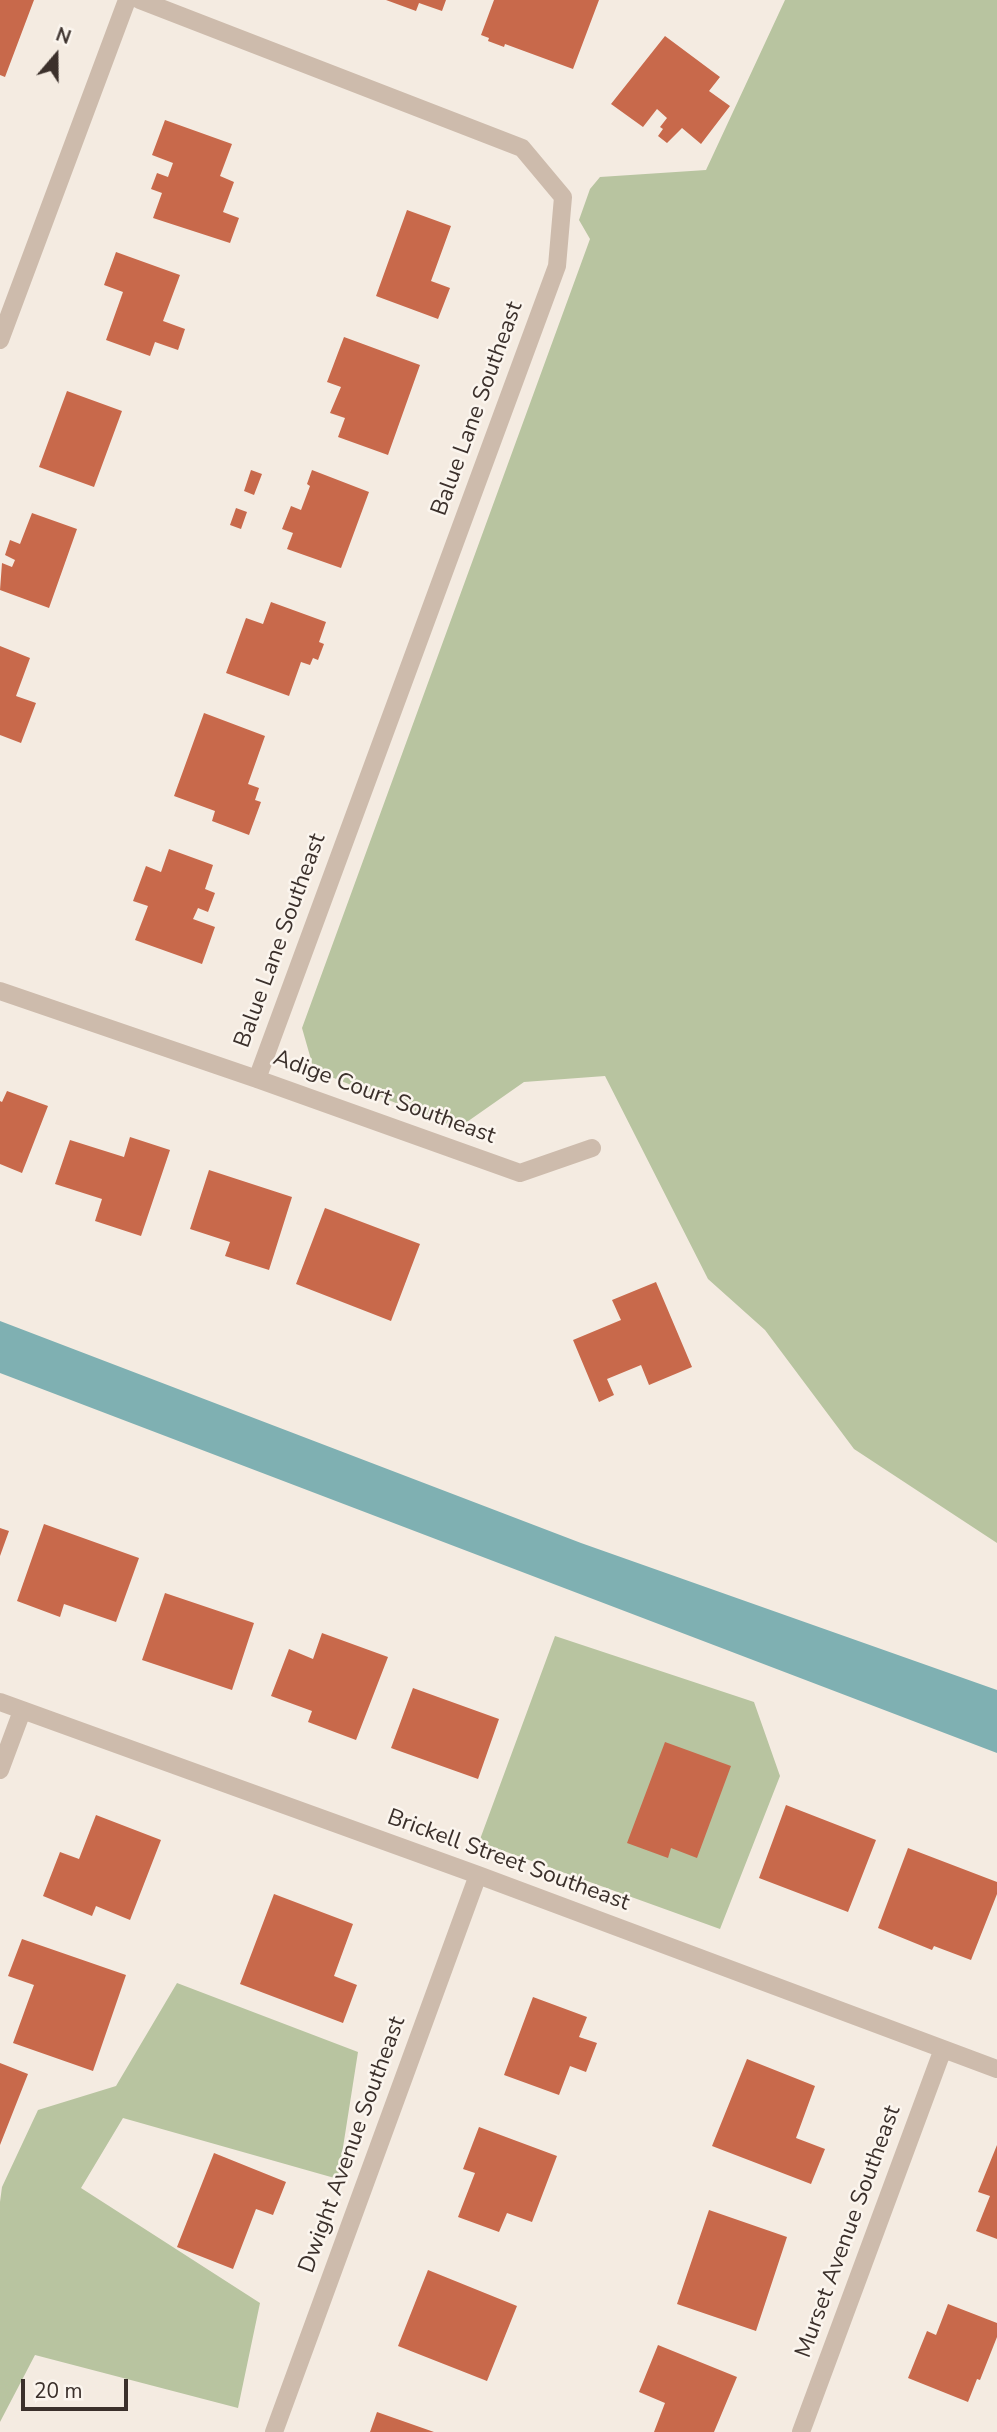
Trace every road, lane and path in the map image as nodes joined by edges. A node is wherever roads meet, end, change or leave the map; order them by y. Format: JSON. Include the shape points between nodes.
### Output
{"nodes":[{"id":1,"x":127,"y":0,"type":"edge"},
{"id":2,"x":140,"y":0,"type":"edge"},
{"id":3,"x":0,"y":341,"type":"edge"},
{"id":4,"x":0,"y":991,"type":"edge"},
{"id":5,"x":257,"y":1079,"type":"junction"},
{"id":6,"x":592,"y":1148,"type":"dead end"},
{"id":7,"x":0,"y":1702,"type":"edge"},
{"id":8,"x":22,"y":1711,"type":"junction"},
{"id":9,"x":0,"y":1770,"type":"edge"},
{"id":10,"x":478,"y":1875,"type":"junction"},
{"id":11,"x":943,"y":2049,"type":"junction"},
{"id":12,"x":997,"y":2069,"type":"edge"},
{"id":13,"x":274,"y":2432,"type":"edge"},
{"id":14,"x":800,"y":2432,"type":"edge"}],
"edges":[{"from":1,"to":3,"type":"street"},
{"from":2,"to":5,"type":"street","name":"Balue Lane Southeast","via":[[522,148],[563,197],[557,265]]},
{"from":4,"to":5,"type":"street","name":"Adige Court Southeast"},
{"from":5,"to":6,"type":"street","name":"Adige Court Southeast","via":[[520,1173]]},
{"from":7,"to":8,"type":"street","name":"Brickell Street Southeast"},
{"from":8,"to":9,"type":"street"},
{"from":8,"to":10,"type":"street","name":"Brickell Street Southeast"},
{"from":10,"to":11,"type":"street","name":"Brickell Street Southeast"},
{"from":10,"to":13,"type":"street","name":"Dwight Avenue Southeast"},
{"from":11,"to":12,"type":"street","name":"Brickell Street Southeast"},
{"from":11,"to":14,"type":"street","name":"Murset Avenue Southeast"}]}
